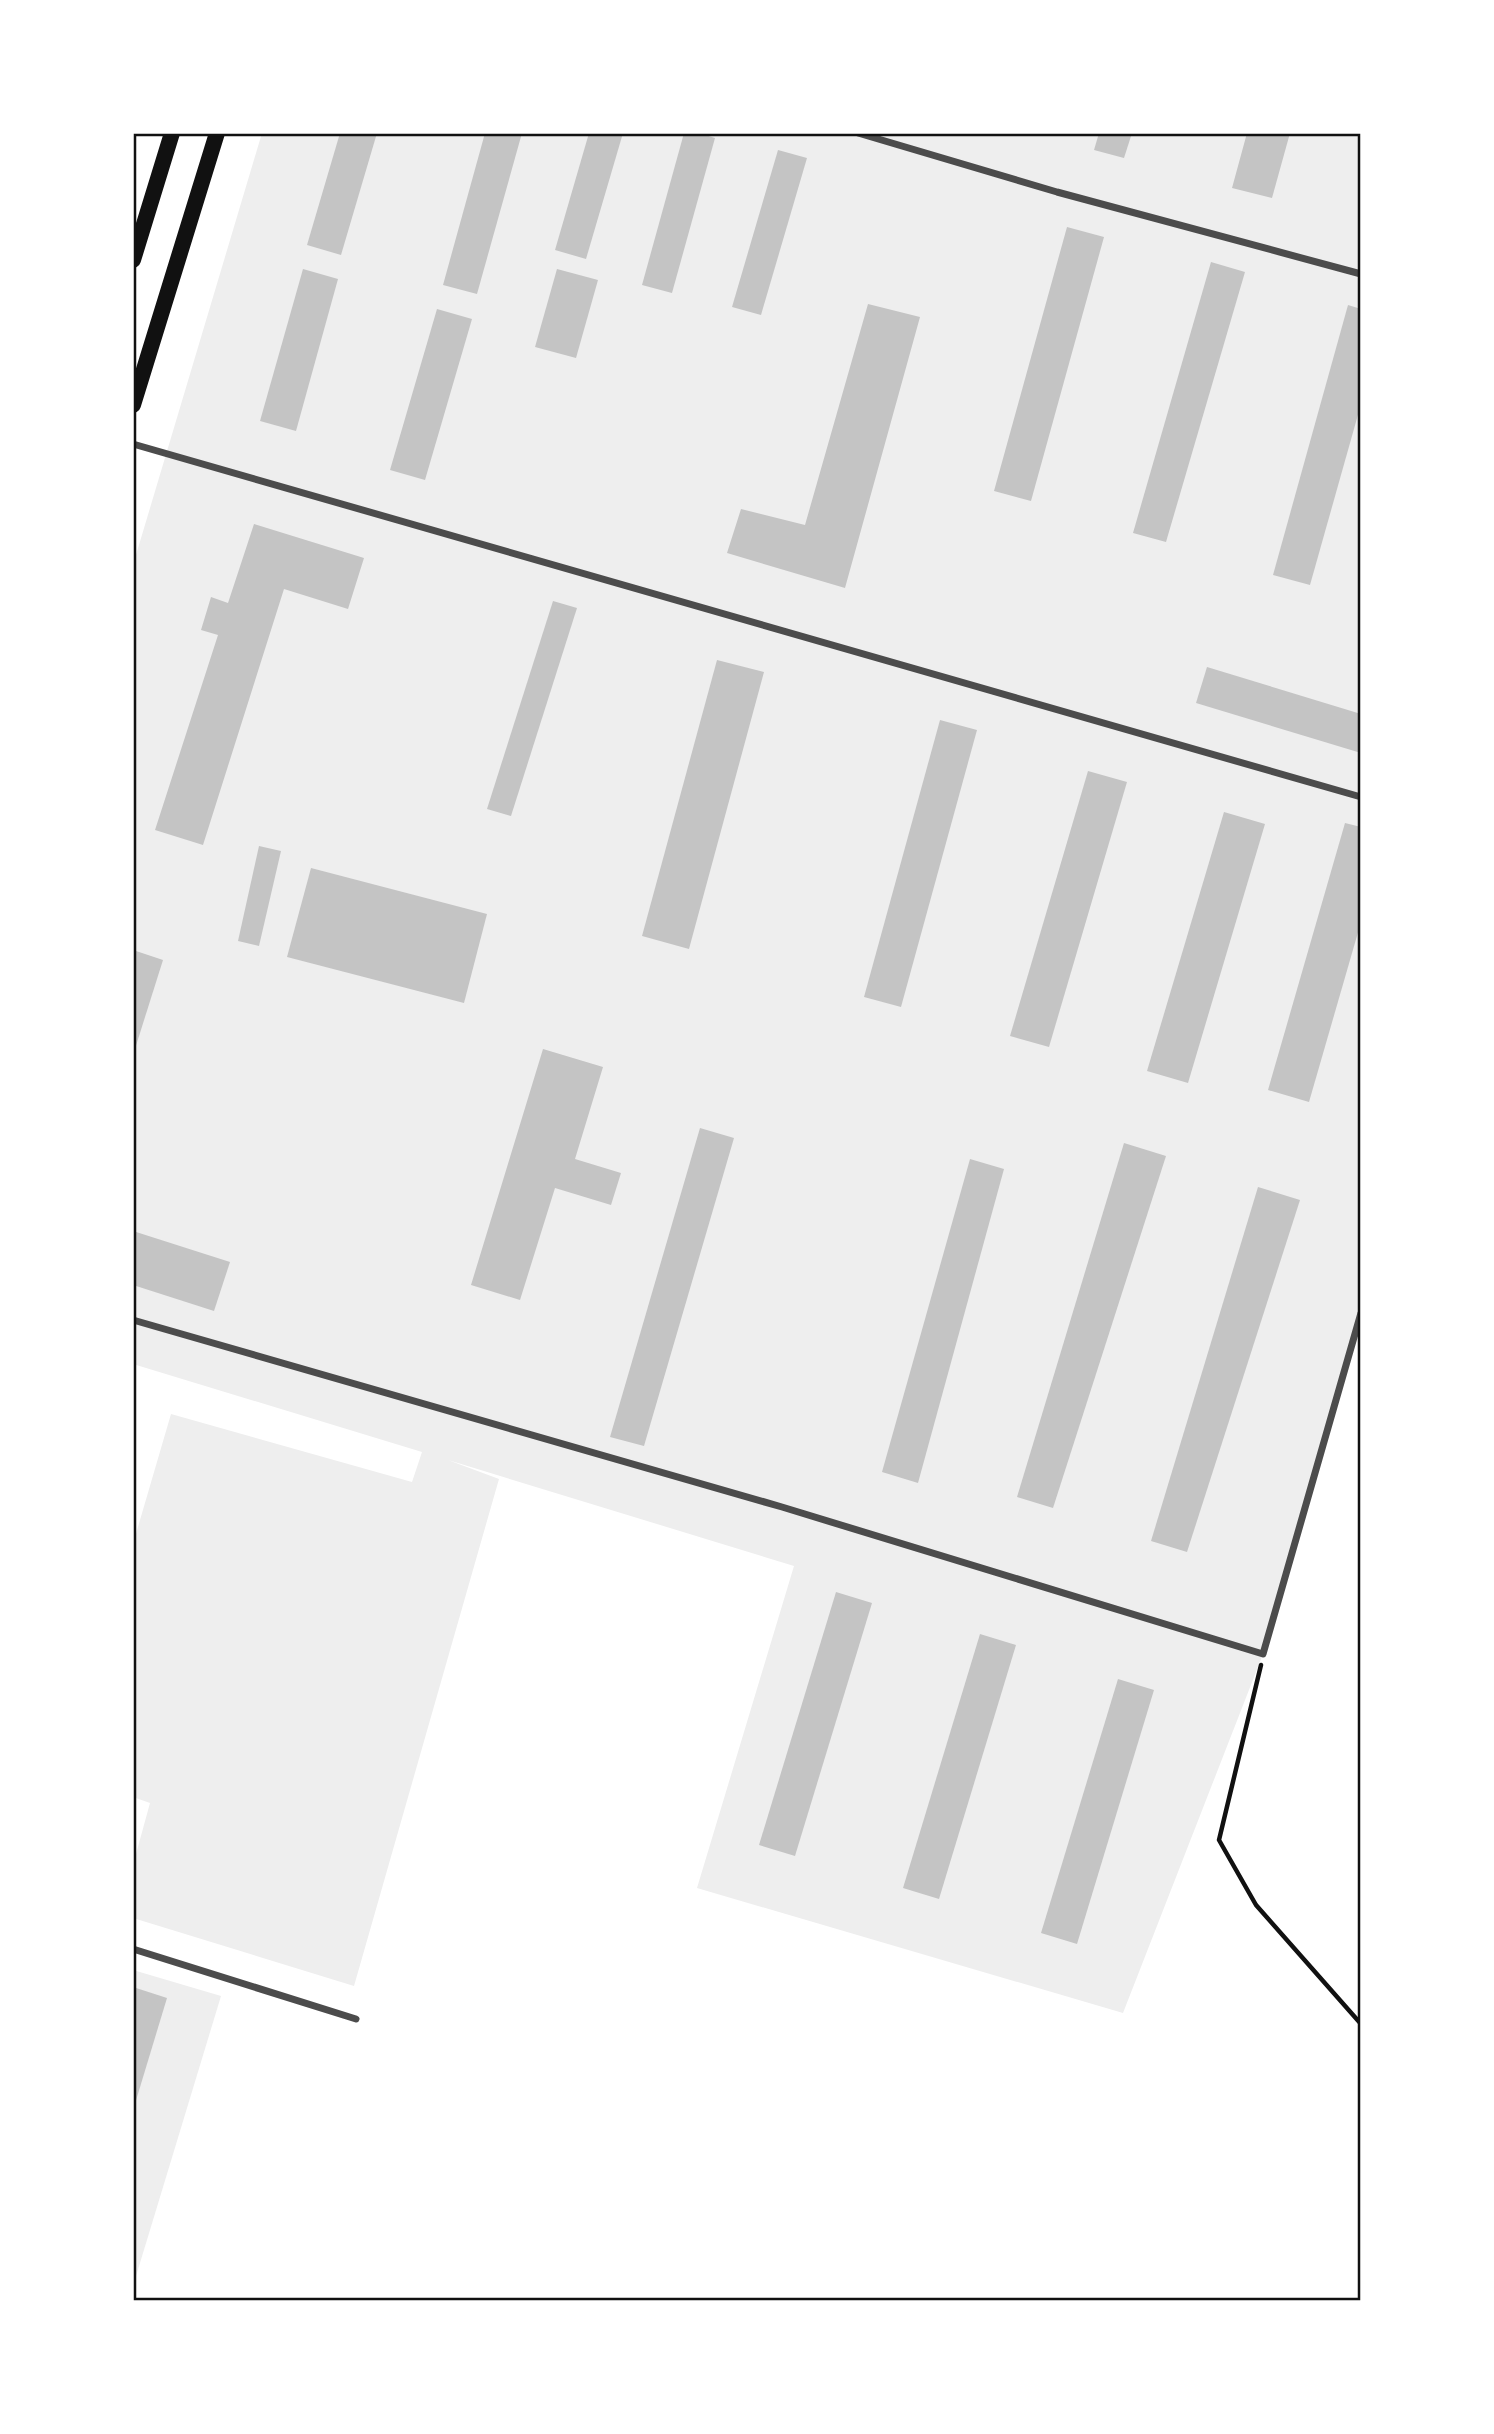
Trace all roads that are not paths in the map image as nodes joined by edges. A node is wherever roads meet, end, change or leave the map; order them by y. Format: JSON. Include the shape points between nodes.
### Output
{"nodes":[{"id":1,"x":172,"y":133,"type":"edge"},
{"id":2,"x":217,"y":133,"type":"edge"},
{"id":3,"x":858,"y":133,"type":"edge"},
{"id":4,"x":133,"y":260,"type":"edge"},
{"id":5,"x":1361,"y":274,"type":"edge"},
{"id":6,"x":133,"y":405,"type":"edge"},
{"id":7,"x":133,"y":444,"type":"edge"},
{"id":8,"x":1361,"y":797,"type":"edge"},
{"id":9,"x":1361,"y":1313,"type":"edge"},
{"id":10,"x":133,"y":1320,"type":"edge"},
{"id":11,"x":133,"y":1949,"type":"edge"},
{"id":12,"x":356,"y":2019,"type":"dead end"}],
"edges":[{"from":1,"to":4,"type":"main road"},
{"from":2,"to":6,"type":"main road"},
{"from":3,"to":5,"type":"street"},
{"from":7,"to":8,"type":"street"},
{"from":9,"to":10,"type":"street","via":[[1263,1654],[795,1511]]},
{"from":11,"to":12,"type":"street"}]}
